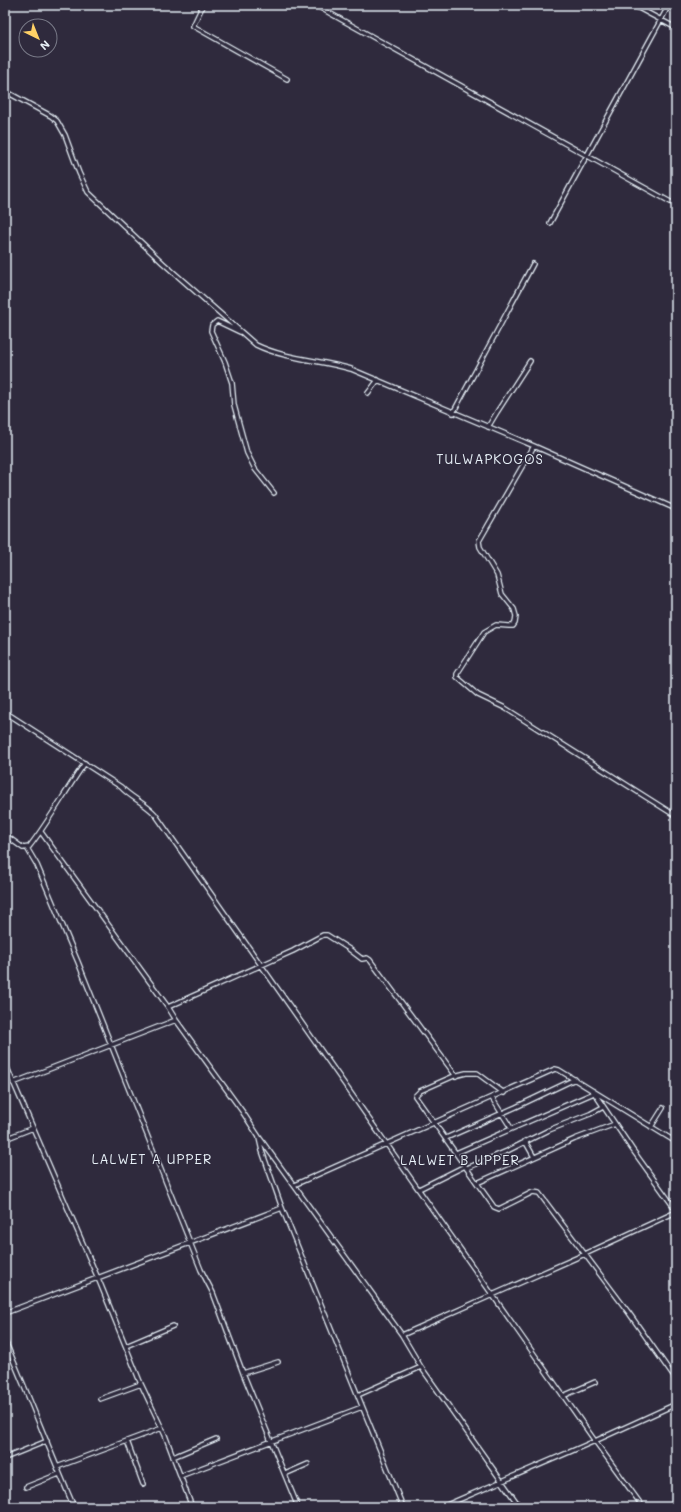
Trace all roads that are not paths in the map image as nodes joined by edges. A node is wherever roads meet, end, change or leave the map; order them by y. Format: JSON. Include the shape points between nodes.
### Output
{"nodes":[{"id":1,"x":203,"y":5,"type":"edge"},
{"id":2,"x":315,"y":5,"type":"edge"},
{"id":3,"x":634,"y":5,"type":"edge"},
{"id":4,"x":670,"y":5,"type":"edge"},
{"id":5,"x":321,"y":6,"type":"edge"},
{"id":6,"x":661,"y":20,"type":"junction"},
{"id":7,"x":676,"y":28,"type":"edge"},
{"id":8,"x":287,"y":79,"type":"dead end"},
{"id":9,"x":5,"y":91,"type":"edge"},
{"id":10,"x":588,"y":156,"type":"junction"},
{"id":11,"x":676,"y":204,"type":"edge"},
{"id":12,"x":550,"y":223,"type":"dead end"},
{"id":13,"x":533,"y":264,"type":"dead end"},
{"id":14,"x":242,"y":333,"type":"junction"},
{"id":15,"x":530,"y":361,"type":"dead end"},
{"id":16,"x":378,"y":380,"type":"junction"},
{"id":17,"x":368,"y":393,"type":"dead end"},
{"id":18,"x":453,"y":413,"type":"junction"},
{"id":19,"x":488,"y":427,"type":"junction"},
{"id":20,"x":534,"y":446,"type":"junction"},
{"id":21,"x":274,"y":493,"type":"dead end"},
{"id":22,"x":676,"y":509,"type":"edge"},
{"id":23,"x":5,"y":712,"type":"edge"},
{"id":24,"x":85,"y":763,"type":"junction"},
{"id":25,"x":676,"y":816,"type":"edge"},
{"id":26,"x":41,"y":832,"type":"junction"},
{"id":27,"x":5,"y":835,"type":"edge"},
{"id":28,"x":27,"y":848,"type":"junction"},
{"id":29,"x":260,"y":965,"type":"junction"},
{"id":30,"x":168,"y":1007,"type":"junction"},
{"id":31,"x":176,"y":1020,"type":"junction"},
{"id":32,"x":110,"y":1046,"type":"junction"},
{"id":33,"x":5,"y":1063,"type":"edge"},
{"id":34,"x":456,"y":1076,"type":"junction"},
{"id":35,"x":575,"y":1079,"type":"junction"},
{"id":36,"x":13,"y":1083,"type":"junction"},
{"id":37,"x":593,"y":1091,"type":"junction"},
{"id":38,"x":504,"y":1093,"type":"junction"},
{"id":39,"x":492,"y":1098,"type":"junction"},
{"id":40,"x":603,"y":1107,"type":"junction"},
{"id":41,"x":663,"y":1108,"type":"dead end"},
{"id":42,"x":501,"y":1113,"type":"junction"},
{"id":43,"x":434,"y":1122,"type":"junction"},
{"id":44,"x":615,"y":1124,"type":"junction"},
{"id":45,"x":651,"y":1127,"type":"junction"},
{"id":46,"x":32,"y":1128,"type":"junction"},
{"id":47,"x":511,"y":1128,"type":"junction"},
{"id":48,"x":259,"y":1137,"type":"junction"},
{"id":49,"x":446,"y":1138,"type":"junction"},
{"id":50,"x":5,"y":1139,"type":"edge"},
{"id":51,"x":525,"y":1141,"type":"junction"},
{"id":52,"x":676,"y":1142,"type":"edge"},
{"id":53,"x":386,"y":1144,"type":"junction"},
{"id":54,"x":456,"y":1152,"type":"junction"},
{"id":55,"x":534,"y":1157,"type":"junction"},
{"id":56,"x":466,"y":1167,"type":"junction"},
{"id":57,"x":477,"y":1183,"type":"junction"},
{"id":58,"x":294,"y":1185,"type":"junction"},
{"id":59,"x":419,"y":1189,"type":"junction"},
{"id":60,"x":282,"y":1208,"type":"junction"},
{"id":61,"x":676,"y":1211,"type":"edge"},
{"id":62,"x":190,"y":1243,"type":"junction"},
{"id":63,"x":585,"y":1254,"type":"junction"},
{"id":64,"x":98,"y":1278,"type":"junction"},
{"id":65,"x":492,"y":1294,"type":"junction"},
{"id":66,"x":5,"y":1313,"type":"edge"},
{"id":67,"x":173,"y":1326,"type":"dead end"},
{"id":68,"x":402,"y":1335,"type":"junction"},
{"id":69,"x":5,"y":1340,"type":"edge"},
{"id":70,"x":126,"y":1346,"type":"junction"},
{"id":71,"x":278,"y":1362,"type":"dead end"},
{"id":72,"x":421,"y":1367,"type":"junction"},
{"id":73,"x":243,"y":1373,"type":"junction"},
{"id":74,"x":676,"y":1380,"type":"edge"},
{"id":75,"x":594,"y":1382,"type":"dead end"},
{"id":76,"x":141,"y":1384,"type":"junction"},
{"id":77,"x":358,"y":1395,"type":"junction"},
{"id":78,"x":563,"y":1396,"type":"junction"},
{"id":79,"x":100,"y":1399,"type":"dead end"},
{"id":80,"x":676,"y":1404,"type":"edge"},
{"id":81,"x":362,"y":1407,"type":"junction"},
{"id":82,"x":162,"y":1428,"type":"junction"},
{"id":83,"x":216,"y":1439,"type":"dead end"},
{"id":84,"x":47,"y":1441,"type":"junction"},
{"id":85,"x":127,"y":1441,"type":"junction"},
{"id":86,"x":271,"y":1441,"type":"junction"},
{"id":87,"x":595,"y":1441,"type":"junction"},
{"id":88,"x":173,"y":1457,"type":"junction"},
{"id":89,"x":5,"y":1458,"type":"edge"},
{"id":90,"x":308,"y":1464,"type":"dead end"},
{"id":91,"x":57,"y":1468,"type":"junction"},
{"id":92,"x":59,"y":1474,"type":"junction"},
{"id":93,"x":285,"y":1474,"type":"junction"},
{"id":94,"x":180,"y":1476,"type":"junction"},
{"id":95,"x":502,"y":1481,"type":"junction"},
{"id":96,"x":143,"y":1484,"type":"dead end"},
{"id":97,"x":26,"y":1487,"type":"dead end"},
{"id":98,"x":74,"y":1507,"type":"edge"},
{"id":99,"x":192,"y":1507,"type":"edge"},
{"id":100,"x":298,"y":1507,"type":"edge"},
{"id":101,"x":403,"y":1507,"type":"edge"},
{"id":102,"x":442,"y":1507,"type":"edge"},
{"id":103,"x":520,"y":1507,"type":"edge"},
{"id":104,"x":643,"y":1507,"type":"edge"}],
"edges":[{"from":1,"to":8,"type":"street","via":[[193,26]]},
{"from":2,"to":5,"type":"street"},
{"from":3,"to":6,"type":"street"},
{"from":4,"to":6,"type":"street"},
{"from":5,"to":10,"type":"street"},
{"from":6,"to":7,"type":"street"},
{"from":6,"to":10,"type":"street"},
{"from":9,"to":14,"type":"street","via":[[57,121],[88,192]]},
{"from":10,"to":11,"type":"street"},
{"from":10,"to":12,"type":"street"},
{"from":13,"to":18,"type":"street"},
{"from":14,"to":16,"type":"street","via":[[265,349],[334,364]]},
{"from":14,"to":21,"type":"street","via":[[217,321],[212,325],[211,331],[232,383],[234,405],[247,453],[255,469]]},
{"from":15,"to":19,"type":"street"},
{"from":16,"to":17,"type":"street"},
{"from":16,"to":18,"type":"street"},
{"from":18,"to":19,"type":"street"},
{"from":19,"to":20,"type":"street"},
{"from":20,"to":22,"type":"street"},
{"from":20,"to":25,"type":"street","via":[[479,541],[497,575],[502,594],[514,609],[515,624],[496,625],[484,632],[457,677],[478,695],[504,708]]},
{"from":23,"to":24,"type":"street"},
{"from":24,"to":26,"type":"street"},
{"from":24,"to":29,"type":"street","via":[[155,814]]},
{"from":26,"to":28,"type":"street"},
{"from":26,"to":30,"type":"street"},
{"from":27,"to":28,"type":"street","via":[[23,848]]},
{"from":28,"to":32,"type":"street","via":[[37,865],[78,962]]},
{"from":29,"to":30,"type":"street"},
{"from":29,"to":34,"type":"street","via":[[323,935],[331,937],[362,959],[370,960]]},
{"from":29,"to":53,"type":"street"},
{"from":30,"to":31,"type":"street"},
{"from":31,"to":32,"type":"street"},
{"from":31,"to":48,"type":"street"},
{"from":32,"to":36,"type":"street"},
{"from":32,"to":62,"type":"street"},
{"from":33,"to":36,"type":"street"},
{"from":34,"to":38,"type":"street","via":[[477,1073]]},
{"from":34,"to":43,"type":"street","via":[[415,1094]]},
{"from":35,"to":37,"type":"street"},
{"from":35,"to":38,"type":"street","via":[[559,1070],[551,1070]]},
{"from":35,"to":42,"type":"street"},
{"from":36,"to":46,"type":"street"},
{"from":37,"to":40,"type":"street"},
{"from":37,"to":45,"type":"street"},
{"from":37,"to":47,"type":"street"},
{"from":38,"to":39,"type":"street"},
{"from":39,"to":42,"type":"street"},
{"from":39,"to":43,"type":"street"},
{"from":40,"to":44,"type":"street"},
{"from":40,"to":51,"type":"street"},
{"from":41,"to":45,"type":"street"},
{"from":42,"to":47,"type":"street"},
{"from":42,"to":49,"type":"street"},
{"from":43,"to":49,"type":"street"},
{"from":43,"to":53,"type":"street"},
{"from":44,"to":55,"type":"street"},
{"from":44,"to":61,"type":"street"},
{"from":45,"to":52,"type":"street"},
{"from":46,"to":50,"type":"street"},
{"from":46,"to":64,"type":"street"},
{"from":47,"to":54,"type":"street"},
{"from":48,"to":58,"type":"street"},
{"from":48,"to":60,"type":"street"},
{"from":49,"to":54,"type":"street"},
{"from":51,"to":55,"type":"street"},
{"from":51,"to":56,"type":"street"},
{"from":53,"to":58,"type":"street"},
{"from":53,"to":59,"type":"street"},
{"from":54,"to":56,"type":"street"},
{"from":55,"to":57,"type":"street"},
{"from":56,"to":57,"type":"street"},
{"from":56,"to":59,"type":"street"},
{"from":57,"to":63,"type":"street","via":[[491,1204],[499,1209],[534,1192],[539,1193]]},
{"from":58,"to":68,"type":"street"},
{"from":59,"to":65,"type":"street"},
{"from":60,"to":62,"type":"street"},
{"from":60,"to":77,"type":"street"},
{"from":61,"to":63,"type":"street"},
{"from":62,"to":64,"type":"street"},
{"from":62,"to":73,"type":"street","via":[[213,1293]]},
{"from":63,"to":65,"type":"street"},
{"from":63,"to":74,"type":"street"},
{"from":64,"to":66,"type":"street"},
{"from":64,"to":70,"type":"street"},
{"from":65,"to":68,"type":"street"},
{"from":65,"to":78,"type":"street"},
{"from":67,"to":70,"type":"street"},
{"from":68,"to":72,"type":"street"},
{"from":69,"to":84,"type":"street"},
{"from":70,"to":76,"type":"street"},
{"from":71,"to":73,"type":"street"},
{"from":72,"to":77,"type":"street"},
{"from":72,"to":95,"type":"street"},
{"from":73,"to":86,"type":"street"},
{"from":75,"to":78,"type":"street"},
{"from":76,"to":79,"type":"street"},
{"from":76,"to":82,"type":"street"},
{"from":77,"to":81,"type":"street"},
{"from":78,"to":87,"type":"street"},
{"from":80,"to":87,"type":"street"},
{"from":81,"to":86,"type":"street"},
{"from":81,"to":101,"type":"street"},
{"from":82,"to":85,"type":"street"},
{"from":82,"to":88,"type":"street"},
{"from":83,"to":88,"type":"street"},
{"from":84,"to":89,"type":"street"},
{"from":84,"to":91,"type":"street"},
{"from":85,"to":91,"type":"street"},
{"from":85,"to":96,"type":"street"},
{"from":86,"to":93,"type":"street"},
{"from":86,"to":94,"type":"street"},
{"from":87,"to":95,"type":"street"},
{"from":87,"to":104,"type":"street"},
{"from":88,"to":94,"type":"street"},
{"from":90,"to":93,"type":"street"},
{"from":91,"to":92,"type":"street"},
{"from":92,"to":97,"type":"street"},
{"from":92,"to":98,"type":"street"},
{"from":93,"to":100,"type":"street"},
{"from":94,"to":99,"type":"street"},
{"from":95,"to":102,"type":"street"},
{"from":95,"to":103,"type":"street"}]}
